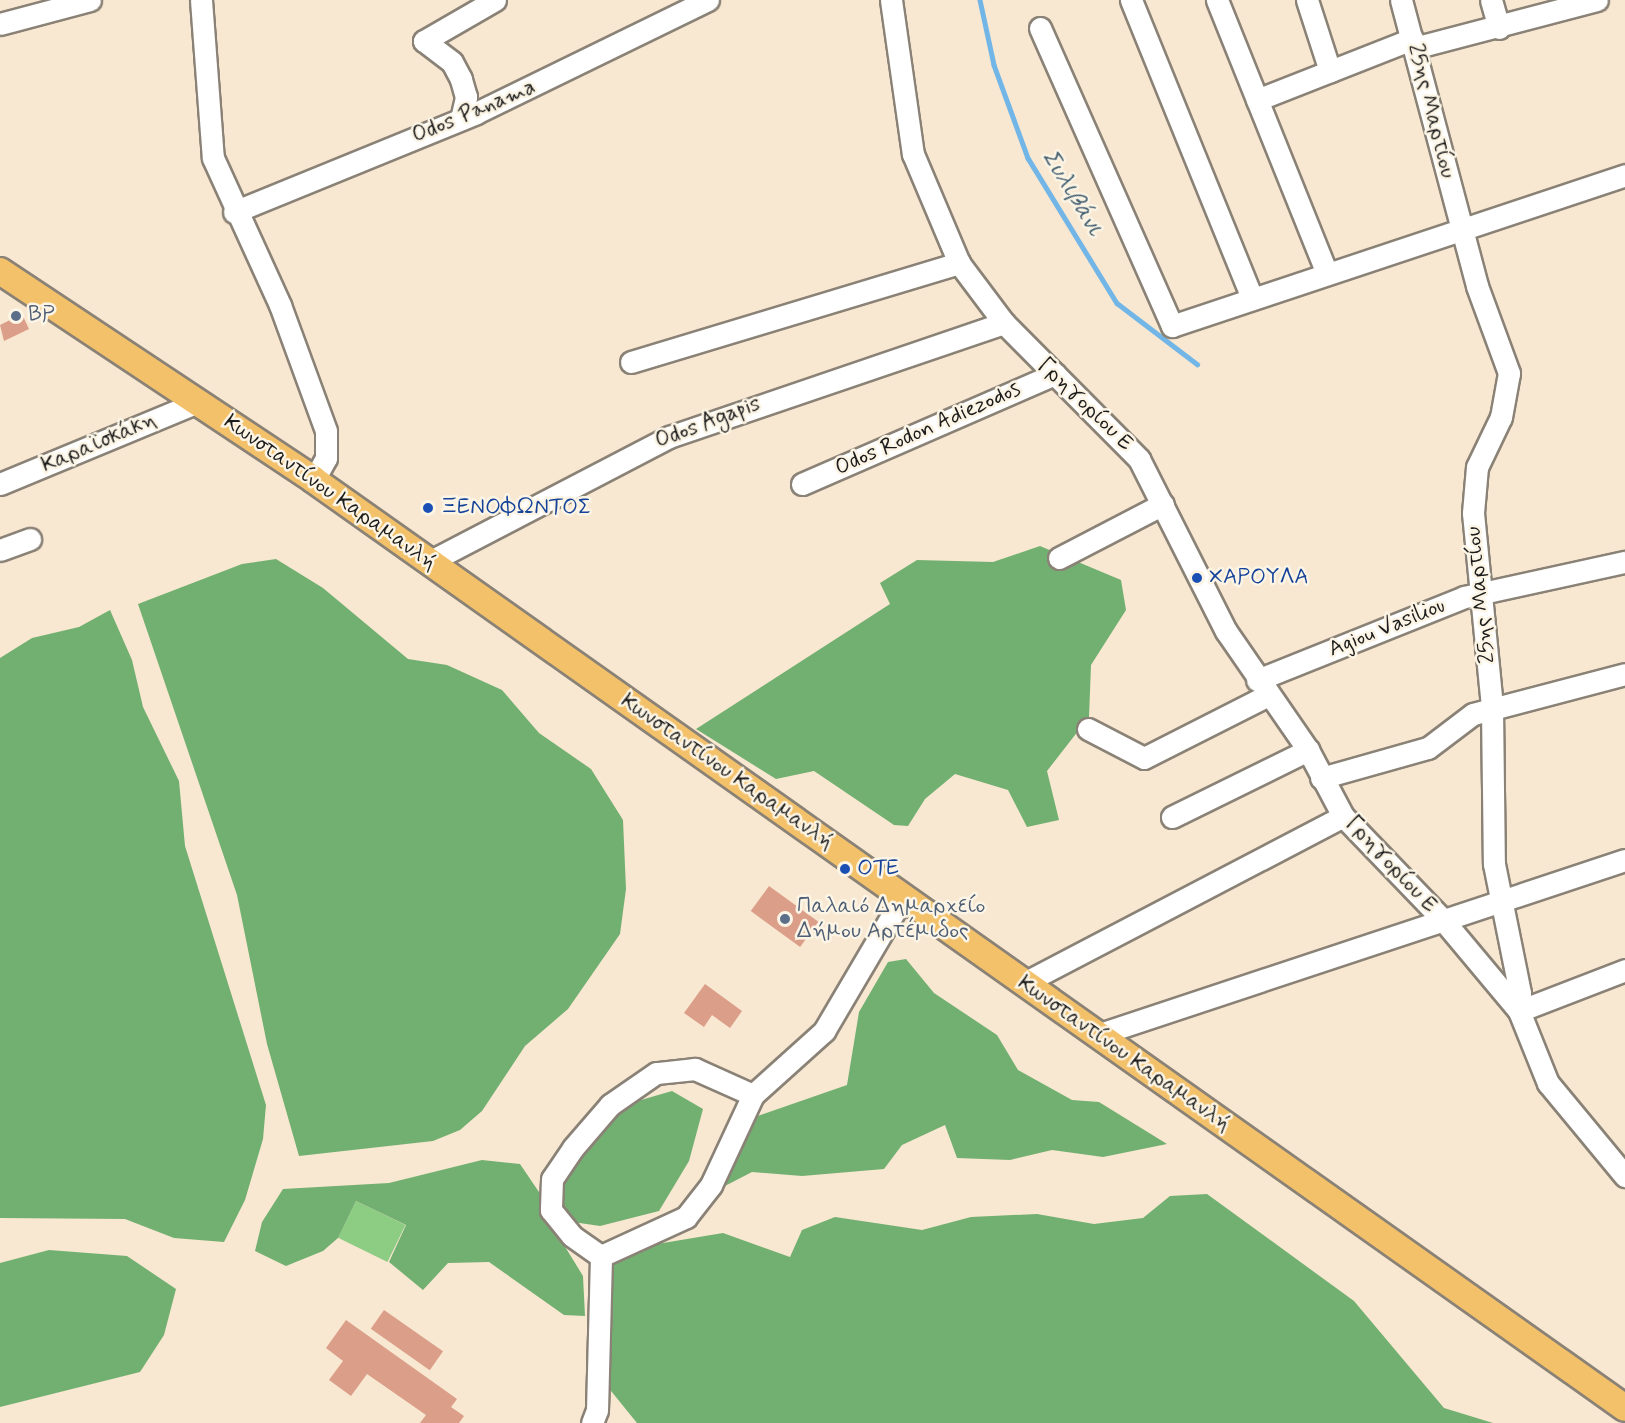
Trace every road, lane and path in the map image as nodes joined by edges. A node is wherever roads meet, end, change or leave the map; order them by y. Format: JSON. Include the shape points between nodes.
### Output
{"nodes":[{"id":1,"x":90,"y":0,"type":"edge"},
{"id":2,"x":201,"y":0,"type":"edge"},
{"id":3,"x":495,"y":0,"type":"edge"},
{"id":4,"x":708,"y":0,"type":"edge"},
{"id":5,"x":891,"y":0,"type":"edge"},
{"id":6,"x":1131,"y":0,"type":"edge"},
{"id":7,"x":1217,"y":0,"type":"edge"},
{"id":8,"x":1307,"y":0,"type":"edge"},
{"id":9,"x":1401,"y":0,"type":"edge"},
{"id":10,"x":1491,"y":0,"type":"edge"},
{"id":11,"x":1597,"y":0,"type":"edge"},
{"id":12,"x":0,"y":24,"type":"edge"},
{"id":13,"x":1040,"y":28,"type":"dead end"},
{"id":14,"x":1499,"y":28,"type":"junction"},
{"id":15,"x":1413,"y":44,"type":"junction"},
{"id":16,"x":1330,"y":71,"type":"junction"},
{"id":17,"x":1257,"y":100,"type":"junction"},
{"id":18,"x":461,"y":119,"type":"junction"},
{"id":19,"x":1625,"y":175,"type":"edge"},
{"id":20,"x":234,"y":212,"type":"junction"},
{"id":21,"x":1462,"y":229,"type":"junction"},
{"id":22,"x":958,"y":263,"type":"junction"},
{"id":23,"x":1326,"y":271,"type":"junction"},
{"id":24,"x":3,"y":275,"type":"edge"},
{"id":25,"x":1251,"y":296,"type":"junction"},
{"id":26,"x":1004,"y":323,"type":"junction"},
{"id":27,"x":631,"y":362,"type":"dead end"},
{"id":28,"x":1054,"y":374,"type":"junction"},
{"id":29,"x":198,"y":402,"type":"junction"},
{"id":30,"x":314,"y":480,"type":"junction"},
{"id":31,"x":0,"y":484,"type":"edge"},
{"id":32,"x":802,"y":484,"type":"dead end"},
{"id":33,"x":1163,"y":504,"type":"junction"},
{"id":34,"x":30,"y":539,"type":"dead end"},
{"id":35,"x":0,"y":550,"type":"edge"},
{"id":36,"x":1059,"y":558,"type":"dead end"},
{"id":37,"x":429,"y":562,"type":"junction"},
{"id":38,"x":1625,"y":562,"type":"edge"},
{"id":39,"x":1480,"y":593,"type":"junction"},
{"id":40,"x":1625,"y":674,"type":"edge"},
{"id":41,"x":1262,"y":688,"type":"junction"},
{"id":42,"x":1492,"y":708,"type":"junction"},
{"id":43,"x":1088,"y":729,"type":"dead end"},
{"id":44,"x":1308,"y":750,"type":"junction"},
{"id":45,"x":1321,"y":778,"type":"junction"},
{"id":46,"x":1343,"y":816,"type":"junction"},
{"id":47,"x":1172,"y":818,"type":"dead end"},
{"id":48,"x":1625,"y":860,"type":"edge"},
{"id":49,"x":903,"y":897,"type":"junction"},
{"id":50,"x":1500,"y":902,"type":"junction"},
{"id":51,"x":1443,"y":920,"type":"junction"},
{"id":52,"x":1625,"y":970,"type":"edge"},
{"id":53,"x":1024,"y":983,"type":"junction"},
{"id":54,"x":1518,"y":1011,"type":"junction"},
{"id":55,"x":1098,"y":1035,"type":"junction"},
{"id":56,"x":753,"y":1095,"type":"junction"},
{"id":57,"x":1625,"y":1176,"type":"edge"},
{"id":58,"x":601,"y":1256,"type":"junction"},
{"id":59,"x":1625,"y":1408,"type":"edge"},
{"id":60,"x":592,"y":1423,"type":"edge"}],
"edges":[{"from":1,"to":12,"type":"street"},
{"from":2,"to":20,"type":"street","via":[[202,74],[213,158]]},
{"from":3,"to":18,"type":"street","via":[[424,41],[452,62],[461,79],[466,97]]},
{"from":4,"to":18,"type":"street","name":"Odos Panama","via":[[626,45]]},
{"from":5,"to":22,"type":"street","name":"Γρηγορίου Ε","via":[[913,154]]},
{"from":6,"to":25,"type":"street"},
{"from":7,"to":17,"type":"street"},
{"from":8,"to":16,"type":"street"},
{"from":9,"to":15,"type":"street","name":"25ης Μαρτίου"},
{"from":10,"to":14,"type":"street"},
{"from":11,"to":14,"type":"street"},
{"from":13,"to":25,"type":"street","via":[[1172,326]]},
{"from":14,"to":15,"type":"street"},
{"from":15,"to":16,"type":"street"},
{"from":15,"to":21,"type":"street","name":"25ης Μαρτίου"},
{"from":16,"to":17,"type":"street"},
{"from":17,"to":23,"type":"street"},
{"from":18,"to":20,"type":"street","name":"Odos Panama"},
{"from":19,"to":21,"type":"street"},
{"from":20,"to":30,"type":"street","via":[[280,305],[326,431],[326,458]]},
{"from":21,"to":23,"type":"street"},
{"from":21,"to":39,"type":"street","name":"25ης Μαρτίου","via":[[1494,339],[1509,373],[1504,408],[1473,490]]},
{"from":22,"to":26,"type":"street","name":"Γρηγορίου Ε"},
{"from":22,"to":27,"type":"street"},
{"from":23,"to":25,"type":"street"},
{"from":24,"to":29,"type":"main road","name":"Κωνσταντίνου Καραμανλή"},
{"from":26,"to":28,"type":"street","name":"Γρηγορίου Ε"},
{"from":26,"to":37,"type":"street","name":"Odos Agapis","via":[[669,437]]},
{"from":28,"to":32,"type":"street","name":"Odos Rodon Adiezodos"},
{"from":28,"to":33,"type":"street","name":"Γρηγορίου Ε","via":[[1139,459]]},
{"from":29,"to":30,"type":"main road","name":"Κωνσταντίνου Καραμανλή"},
{"from":29,"to":31,"type":"street","name":"Καραϊσκάκη"},
{"from":30,"to":37,"type":"main road","name":"Κωνσταντίνου Καραμανλή"},
{"from":33,"to":36,"type":"street"},
{"from":33,"to":41,"type":"street","name":"Γρηγορίου Ε","via":[[1221,622]]},
{"from":34,"to":35,"type":"street"},
{"from":37,"to":49,"type":"main road","name":"Κωνσταντίνου Καραμανλή"},
{"from":38,"to":39,"type":"street","name":"Agiou Vasiliou"},
{"from":39,"to":41,"type":"street","name":"Agiou Vasiliou"},
{"from":39,"to":42,"type":"street","name":"25ης Μαρτίου"},
{"from":40,"to":42,"type":"street"},
{"from":41,"to":43,"type":"street","name":"Agiou Vasiliou","via":[[1144,758]]},
{"from":41,"to":44,"type":"street","name":"Γρηγορίου Ε"},
{"from":42,"to":45,"type":"street","via":[[1473,714],[1428,748]]},
{"from":42,"to":50,"type":"street","name":"25ης Μαρτίου","via":[[1492,817]]},
{"from":44,"to":45,"type":"street","name":"Γρηγορίου Ε"},
{"from":44,"to":47,"type":"street"},
{"from":45,"to":46,"type":"street","name":"Γρηγορίου Ε"},
{"from":46,"to":51,"type":"street","name":"Γρηγορίου Ε"},
{"from":46,"to":53,"type":"street"},
{"from":48,"to":50,"type":"street"},
{"from":49,"to":53,"type":"main road","name":"Κωνσταντίνου Καραμανλή"},
{"from":49,"to":56,"type":"street","via":[[824,1031]]},
{"from":50,"to":51,"type":"street"},
{"from":50,"to":54,"type":"street","name":"25ης Μαρτίου","via":[[1520,993]]},
{"from":51,"to":54,"type":"street","name":"Γρηγορίου Ε"},
{"from":51,"to":55,"type":"street"},
{"from":52,"to":54,"type":"street"},
{"from":53,"to":55,"type":"main road","name":"Κωνσταντίνου Καραμανλή"},
{"from":54,"to":57,"type":"street","name":"25ης Μαρτίου","via":[[1548,1083]]},
{"from":55,"to":59,"type":"main road","name":"Κωνσταντίνου Καραμανλή"},
{"from":56,"to":58,"type":"street","via":[[698,1206],[662,1230]]},
{"from":56,"to":58,"type":"street","via":[[695,1069],[656,1073],[610,1105],[563,1164],[552,1190],[550,1210],[572,1236]]},
{"from":58,"to":60,"type":"street","via":[[597,1410]]}]}
